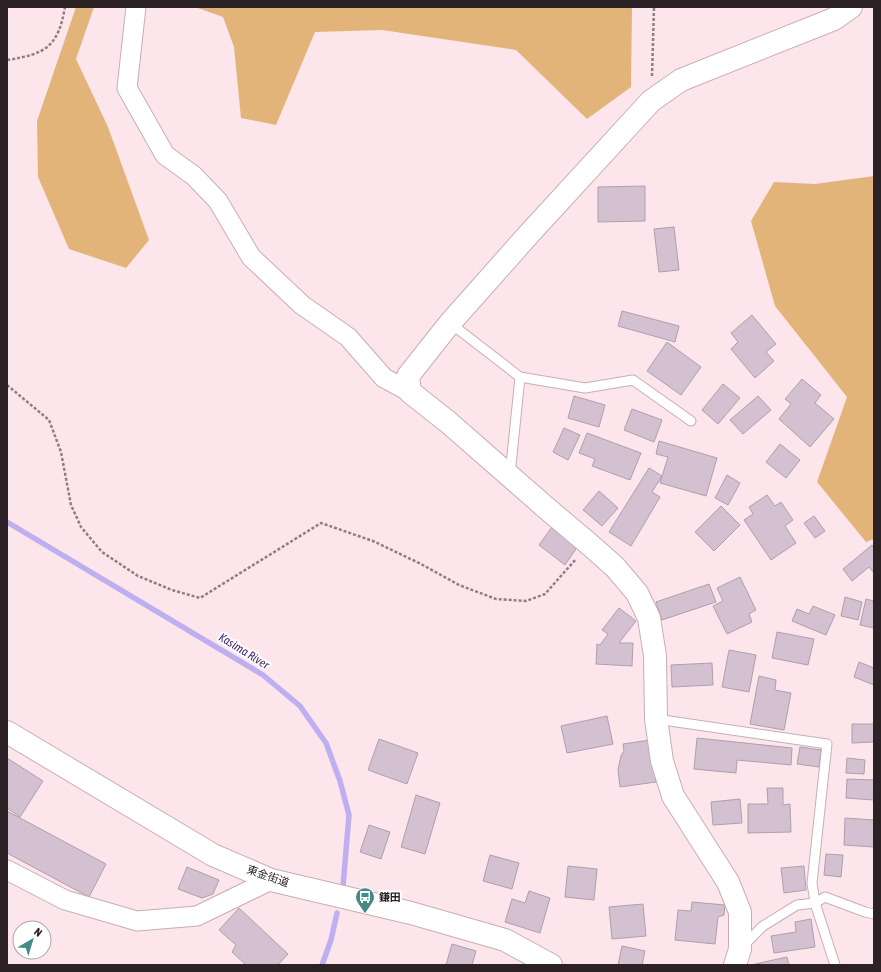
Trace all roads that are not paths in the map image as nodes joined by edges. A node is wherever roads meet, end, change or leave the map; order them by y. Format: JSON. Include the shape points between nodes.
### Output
{"nodes":[{"id":1,"x":136,"y":7,"type":"edge"},
{"id":2,"x":851,"y":7,"type":"edge"},
{"id":3,"x":450,"y":323,"type":"junction"},
{"id":4,"x":520,"y":376,"type":"junction"},
{"id":5,"x":410,"y":392,"type":"junction"},
{"id":6,"x":691,"y":421,"type":"dead end"},
{"id":7,"x":510,"y":476,"type":"junction"},
{"id":8,"x":656,"y":719,"type":"junction"},
{"id":9,"x":7,"y":732,"type":"edge"},
{"id":10,"x":7,"y":870,"type":"edge"},
{"id":11,"x":271,"y":880,"type":"junction"},
{"id":12,"x":815,"y":903,"type":"junction"},
{"id":13,"x":874,"y":914,"type":"edge"},
{"id":14,"x":737,"y":957,"type":"edge"},
{"id":15,"x":551,"y":965,"type":"edge"},
{"id":16,"x":835,"y":965,"type":"edge"}],
"edges":[{"from":1,"to":5,"type":"street","via":[[127,88],[164,155],[194,176],[218,202],[251,256],[302,305],[348,337],[384,378]]},
{"from":2,"to":3,"type":"main road","via":[[834,19],[680,80],[651,101]]},
{"from":3,"to":4,"type":"lane"},
{"from":3,"to":5,"type":"main road","via":[[408,376]]},
{"from":4,"to":6,"type":"lane","via":[[585,388],[633,380]]},
{"from":4,"to":7,"type":"lane"},
{"from":5,"to":7,"type":"main road"},
{"from":7,"to":8,"type":"main road","via":[[615,567],[637,593],[649,618],[654,656]]},
{"from":8,"to":12,"type":"lane","via":[[827,744],[812,883]]},
{"from":8,"to":14,"type":"main road","via":[[662,761],[673,796],[728,882],[740,912]]},
{"from":9,"to":11,"type":"main road","name":"東金街道","via":[[213,855]]},
{"from":10,"to":11,"type":"street","via":[[65,900],[137,921],[197,916]]},
{"from":11,"to":15,"type":"main road","name":"東金街道","via":[[411,913],[505,940]]},
{"from":12,"to":13,"type":"lane","via":[[825,897]]},
{"from":12,"to":14,"type":"lane","via":[[797,905],[763,926]]},
{"from":12,"to":16,"type":"lane"}]}
